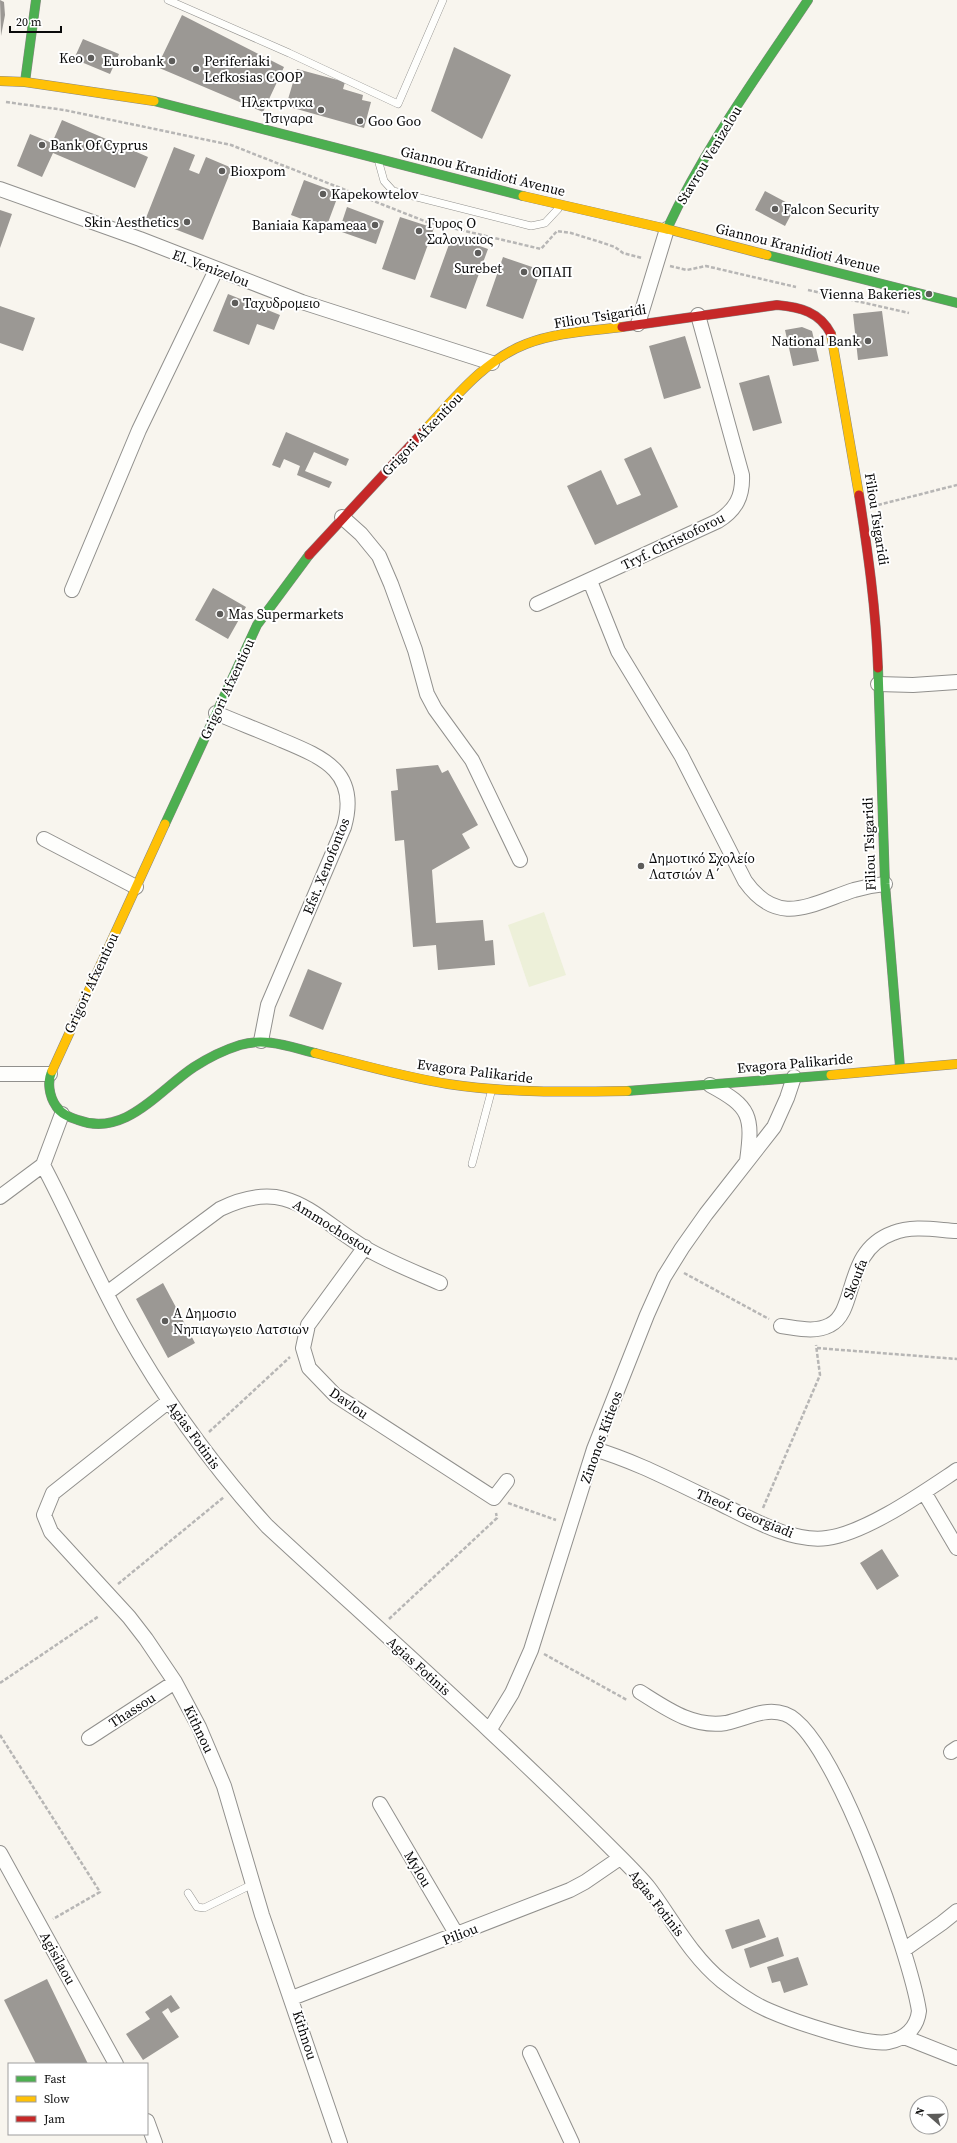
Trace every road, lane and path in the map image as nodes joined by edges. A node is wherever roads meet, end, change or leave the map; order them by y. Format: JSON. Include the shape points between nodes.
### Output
{"nodes":[{"id":1,"x":36,"y":0,"type":"edge"},
{"id":2,"x":168,"y":0,"type":"edge"},
{"id":3,"x":443,"y":0,"type":"edge"},
{"id":4,"x":808,"y":0,"type":"edge"},
{"id":5,"x":0,"y":81,"type":"edge"},
{"id":6,"x":25,"y":82,"type":"junction"},
{"id":7,"x":378,"y":159,"type":"junction"},
{"id":8,"x":0,"y":189,"type":"edge"},
{"id":9,"x":561,"y":206,"type":"junction"},
{"id":10,"x":667,"y":229,"type":"junction"},
{"id":11,"x":216,"y":270,"type":"junction"},
{"id":12,"x":957,"y":303,"type":"edge"},
{"id":13,"x":698,"y":315,"type":"junction"},
{"id":14,"x":638,"y":324,"type":"junction"},
{"id":15,"x":492,"y":363,"type":"junction"},
{"id":16,"x":957,"y":485,"type":"edge"},
{"id":17,"x":862,"y":509,"type":"junction"},
{"id":18,"x":342,"y":517,"type":"junction"},
{"id":19,"x":590,"y":580,"type":"junction"},
{"id":20,"x":72,"y":590,"type":"dead end"},
{"id":21,"x":537,"y":604,"type":"dead end"},
{"id":22,"x":957,"y":682,"type":"edge"},
{"id":23,"x":878,"y":684,"type":"junction"},
{"id":24,"x":216,"y":713,"type":"junction"},
{"id":25,"x":44,"y":839,"type":"dead end"},
{"id":26,"x":520,"y":860,"type":"dead end"},
{"id":27,"x":884,"y":884,"type":"junction"},
{"id":28,"x":136,"y":887,"type":"junction"},
{"id":29,"x":261,"y":1041,"type":"junction"},
{"id":30,"x":957,"y":1064,"type":"edge"},
{"id":31,"x":900,"y":1067,"type":"junction"},
{"id":32,"x":0,"y":1074,"type":"edge"},
{"id":33,"x":50,"y":1074,"type":"junction"},
{"id":34,"x":794,"y":1077,"type":"junction"},
{"id":35,"x":710,"y":1085,"type":"junction"},
{"id":36,"x":492,"y":1089,"type":"junction"},
{"id":37,"x":62,"y":1114,"type":"junction"},
{"id":38,"x":747,"y":1161,"type":"junction"},
{"id":39,"x":472,"y":1164,"type":"dead end"},
{"id":40,"x":43,"y":1165,"type":"junction"},
{"id":41,"x":0,"y":1197,"type":"edge"},
{"id":42,"x":957,"y":1231,"type":"edge"},
{"id":43,"x":364,"y":1247,"type":"junction"},
{"id":44,"x":671,"y":1266,"type":"junction"},
{"id":45,"x":440,"y":1283,"type":"dead end"},
{"id":46,"x":107,"y":1293,"type":"junction"},
{"id":47,"x":781,"y":1326,"type":"joint"},
{"id":48,"x":814,"y":1329,"type":"junction"},
{"id":49,"x":303,"y":1344,"type":"junction"},
{"id":50,"x":817,"y":1348,"type":"junction"},
{"id":51,"x":957,"y":1359,"type":"edge"},
{"id":52,"x":169,"y":1401,"type":"junction"},
{"id":53,"x":198,"y":1442,"type":"junction"},
{"id":54,"x":594,"y":1449,"type":"junction"},
{"id":55,"x":957,"y":1470,"type":"edge"},
{"id":56,"x":507,"y":1481,"type":"dead end"},
{"id":57,"x":234,"y":1489,"type":"junction"},
{"id":58,"x":924,"y":1492,"type":"junction"},
{"id":59,"x":494,"y":1498,"type":"junction"},
{"id":60,"x":757,"y":1521,"type":"junction"},
{"id":61,"x":571,"y":1525,"type":"junction"},
{"id":62,"x":957,"y":1548,"type":"edge"},
{"id":63,"x":107,"y":1593,"type":"junction"},
{"id":64,"x":99,"y":1616,"type":"dead end"},
{"id":65,"x":378,"y":1629,"type":"junction"},
{"id":66,"x":532,"y":1647,"type":"junction"},
{"id":67,"x":0,"y":1682,"type":"edge"},
{"id":68,"x":175,"y":1682,"type":"junction"},
{"id":69,"x":640,"y":1692,"type":"joint"},
{"id":70,"x":490,"y":1729,"type":"junction"},
{"id":71,"x":0,"y":1734,"type":"edge"},
{"id":72,"x":88,"y":1738,"type":"dead end"},
{"id":73,"x":380,"y":1804,"type":"dead end"},
{"id":74,"x":0,"y":1853,"type":"edge"},
{"id":75,"x":620,"y":1858,"type":"junction"},
{"id":76,"x":253,"y":1884,"type":"junction"},
{"id":77,"x":188,"y":1893,"type":"dead end"},
{"id":78,"x":957,"y":1911,"type":"edge"},
{"id":79,"x":40,"y":1926,"type":"junction"},
{"id":80,"x":457,"y":1935,"type":"junction"},
{"id":81,"x":905,"y":1949,"type":"junction"},
{"id":82,"x":292,"y":1998,"type":"junction"},
{"id":83,"x":904,"y":2037,"type":"junction"},
{"id":84,"x":530,"y":2053,"type":"dead end"},
{"id":85,"x":957,"y":2058,"type":"edge"},
{"id":86,"x":115,"y":2063,"type":"edge"},
{"id":87,"x":148,"y":2124,"type":"edge"},
{"id":88,"x":155,"y":2143,"type":"edge"},
{"id":89,"x":340,"y":2143,"type":"edge"},
{"id":90,"x":572,"y":2143,"type":"edge"}],
"edges":[{"from":1,"to":6,"type":"street"},
{"from":2,"to":3,"type":"lane","via":[[398,104]]},
{"from":4,"to":10,"type":"street","name":"Stavrou Venizelou","via":[[704,158],[687,186]]},
{"from":5,"to":6,"type":"street","name":"Giannou Kranidioti Avenue"},
{"from":6,"to":7,"type":"street","name":"Giannou Kranidioti Avenue","via":[[147,99]]},
{"from":7,"to":9,"type":"street","name":"Giannou Kranidioti Avenue"},
{"from":7,"to":9,"type":"lane","via":[[384,181],[393,190],[524,224],[532,226],[545,223]]},
{"from":8,"to":11,"type":"street","name":"El. Venizelou","via":[[140,239]]},
{"from":9,"to":10,"type":"street","name":"Giannou Kranidioti Avenue"},
{"from":10,"to":12,"type":"street","name":"Giannou Kranidioti Avenue"},
{"from":10,"to":14,"type":"street","name":"Stavrou Venizelou"},
{"from":11,"to":15,"type":"street","name":"El. Venizelou","via":[[302,302]]},
{"from":11,"to":20,"type":"street","via":[[139,430]]},
{"from":13,"to":14,"type":"street","name":"Filiou Tsigaridi"},
{"from":13,"to":17,"type":"street","name":"Filiou Tsigaridi","via":[[788,305],[811,312],[825,322],[833,343]]},
{"from":13,"to":19,"type":"street","name":"Tryf. Christoforou","via":[[742,475],[740,499],[730,512],[718,521]]},
{"from":14,"to":15,"type":"street","name":"Filiou Tsigaridi","via":[[546,339],[519,347]]},
{"from":15,"to":18,"type":"street","name":"Grigori Afxentiou"},
{"from":16,"to":17,"type":"path"},
{"from":17,"to":23,"type":"street","name":"Filiou Tsigaridi","via":[[871,569]]},
{"from":18,"to":24,"type":"street","name":"Grigori Afxentiou","via":[[278,593],[258,625]]},
{"from":18,"to":26,"type":"street","via":[[367,540],[381,562],[415,650],[427,694],[472,760]]},
{"from":19,"to":21,"type":"street","name":"Tryf. Christoforou"},
{"from":19,"to":27,"type":"street","via":[[618,651],[681,755],[745,881],[757,896],[774,906],[793,910],[806,908],[855,890]]},
{"from":22,"to":23,"type":"street"},
{"from":23,"to":27,"type":"street","name":"Filiou Tsigaridi"},
{"from":24,"to":28,"type":"street","name":"Grigori Afxentiou"},
{"from":24,"to":29,"type":"street","name":"Efst. Xenofontos","via":[[304,750],[331,765],[339,774],[348,798],[344,827],[268,1005]]},
{"from":25,"to":28,"type":"street"},
{"from":27,"to":31,"type":"street","name":"Filiou Tsigaridi"},
{"from":28,"to":33,"type":"street","name":"Grigori Afxentiou"},
{"from":29,"to":36,"type":"street","name":"Evagora Palikaride","via":[[404,1076]]},
{"from":29,"to":37,"type":"street","name":"Evagora Palikaride","via":[[238,1046],[204,1061],[179,1078],[143,1109],[120,1121],[89,1123]]},
{"from":30,"to":31,"type":"street","name":"Evagora Palikaride"},
{"from":31,"to":34,"type":"street","name":"Evagora Palikaride"},
{"from":32,"to":33,"type":"street"},
{"from":33,"to":37,"type":"street","via":[[51,1100]]},
{"from":34,"to":35,"type":"street","name":"Evagora Palikaride"},
{"from":34,"to":38,"type":"street","name":"Zinonos Kitieos","via":[[788,1098],[774,1127]]},
{"from":35,"to":36,"type":"street","name":"Evagora Palikaride","via":[[574,1092]]},
{"from":35,"to":38,"type":"street","name":"Zinonos Kitieos","via":[[739,1103],[747,1116],[751,1132]]},
{"from":36,"to":39,"type":"lane"},
{"from":37,"to":40,"type":"street"},
{"from":38,"to":44,"type":"street","name":"Zinonos Kitieos","via":[[706,1214]]},
{"from":40,"to":41,"type":"street"},
{"from":40,"to":46,"type":"street","name":"Agias Fotinis"},
{"from":42,"to":48,"type":"street","name":"Skoufa","via":[[909,1230],[893,1233],[881,1239],[858,1264],[837,1319],[830,1325]]},
{"from":43,"to":45,"type":"street","name":"Ammochostou"},
{"from":43,"to":46,"type":"street","name":"Ammochostou","via":[[291,1200],[278,1196],[250,1198],[220,1209]]},
{"from":43,"to":49,"type":"street","name":"Davlou","via":[[308,1325]]},
{"from":44,"to":47,"type":"path"},
{"from":44,"to":54,"type":"street","name":"Zinonos Kitieos","via":[[646,1315]]},
{"from":46,"to":52,"type":"street","name":"Agias Fotinis","via":[[124,1327]]},
{"from":47,"to":48,"type":"street","name":"Skoufa"},
{"from":48,"to":50,"type":"path"},
{"from":49,"to":53,"type":"path"},
{"from":49,"to":59,"type":"street","name":"Davlou","via":[[304,1358],[309,1368],[328,1390]]},
{"from":50,"to":51,"type":"path"},
{"from":50,"to":60,"type":"path","via":[[820,1375]]},
{"from":52,"to":53,"type":"street","name":"Agias Fotinis"},
{"from":52,"to":63,"type":"street","name":"Kithnou","via":[[53,1493],[44,1514],[52,1532]]},
{"from":53,"to":57,"type":"street","name":"Agias Fotinis"},
{"from":54,"to":60,"type":"street","name":"Theof. Georgiadi","via":[[635,1463]]},
{"from":54,"to":61,"type":"street","name":"Zinonos Kitieos"},
{"from":55,"to":58,"type":"street","name":"Theof. Georgiadi"},
{"from":56,"to":59,"type":"street"},
{"from":57,"to":63,"type":"path"},
{"from":57,"to":65,"type":"street","name":"Agias Fotinis","via":[[267,1526]]},
{"from":58,"to":60,"type":"street","name":"Theof. Georgiadi","via":[[862,1527],[826,1538],[800,1537]]},
{"from":58,"to":62,"type":"street"},
{"from":59,"to":61,"type":"path"},
{"from":59,"to":65,"type":"path","via":[[497,1518]]},
{"from":61,"to":66,"type":"street","name":"Zinonos Kitieos"},
{"from":63,"to":68,"type":"street","name":"Kithnou","via":[[146,1639]]},
{"from":64,"to":67,"type":"path"},
{"from":65,"to":70,"type":"street","name":"Agias Fotinis"},
{"from":66,"to":69,"type":"path","via":[[628,1701]]},
{"from":66,"to":70,"type":"street","name":"Zinonos Kitieos","via":[[512,1693]]},
{"from":68,"to":72,"type":"street","name":"Thassou"},
{"from":68,"to":76,"type":"street","name":"Kithnou","via":[[213,1756]]},
{"from":69,"to":81,"type":"street","via":[[677,1715],[694,1722],[726,1723],[771,1711],[786,1714],[798,1723],[828,1764],[851,1809]]},
{"from":70,"to":75,"type":"street","name":"Agias Fotinis"},
{"from":71,"to":79,"type":"path","via":[[100,1892]]},
{"from":73,"to":80,"type":"street","name":"Mylou"},
{"from":74,"to":79,"type":"street","name":"Agisilaou"},
{"from":75,"to":80,"type":"street","name":"Piliou","via":[[570,1890]]},
{"from":75,"to":83,"type":"street","name":"Agias Fotinis","via":[[648,1886],[705,1964],[720,1979],[748,1999],[769,2011],[834,2032],[880,2042]]},
{"from":76,"to":77,"type":"lane","via":[[204,1908],[197,1907]]},
{"from":76,"to":82,"type":"street","name":"Kithnou"},
{"from":78,"to":81,"type":"street"},
{"from":79,"to":86,"type":"street","name":"Agisilaou"},
{"from":80,"to":82,"type":"street","name":"Piliou"},
{"from":81,"to":83,"type":"street","via":[[919,2011],[913,2028]]},
{"from":82,"to":89,"type":"street","name":"Kithnou"},
{"from":83,"to":85,"type":"street"},
{"from":84,"to":90,"type":"street"},
{"from":87,"to":88,"type":"street"}]}
